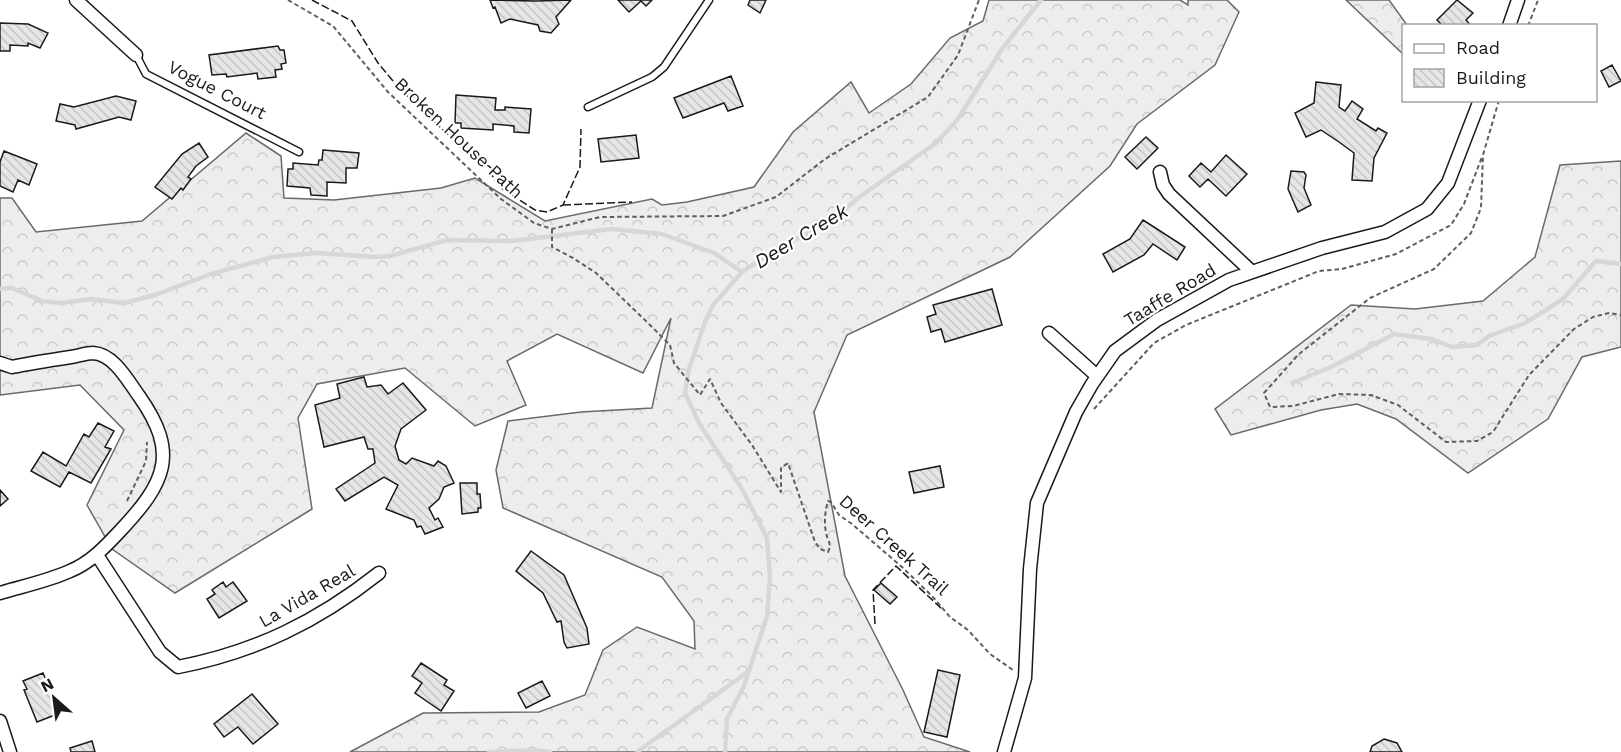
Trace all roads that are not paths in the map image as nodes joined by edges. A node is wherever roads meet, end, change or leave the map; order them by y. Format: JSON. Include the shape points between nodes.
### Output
{"nodes":[{"id":1,"x":76,"y":0,"type":"edge"},
{"id":2,"x":709,"y":0,"type":"edge"},
{"id":3,"x":1518,"y":0,"type":"edge"},
{"id":4,"x":1510,"y":24,"type":"edge"},
{"id":5,"x":136,"y":55,"type":"joint"},
{"id":6,"x":1479,"y":102,"type":"edge"},
{"id":7,"x":588,"y":107,"type":"dead end"},
{"id":8,"x":298,"y":152,"type":"dead end"},
{"id":9,"x":1160,"y":172,"type":"dead end"},
{"id":10,"x":1252,"y":272,"type":"junction"},
{"id":11,"x":1049,"y":333,"type":"dead end"},
{"id":12,"x":0,"y":363,"type":"edge"},
{"id":13,"x":1097,"y":376,"type":"junction"},
{"id":14,"x":97,"y":555,"type":"junction"},
{"id":15,"x":379,"y":573,"type":"dead end"},
{"id":16,"x":0,"y":593,"type":"edge"},
{"id":17,"x":0,"y":721,"type":"edge"},
{"id":18,"x":10,"y":752,"type":"edge"},
{"id":19,"x":1004,"y":752,"type":"edge"}],
"edges":[{"from":1,"to":5,"type":"street","name":"Vogue Court"},
{"from":2,"to":7,"type":"lane","via":[[664,68]]},
{"from":3,"to":4,"type":"street"},
{"from":5,"to":8,"type":"lane","name":"Vogue Court","via":[[146,74]]},
{"from":6,"to":10,"type":"street","name":"Taaffe Road","via":[[1448,183],[1427,209],[1385,232]]},
{"from":9,"to":10,"type":"street","via":[[1169,194]]},
{"from":10,"to":13,"type":"street","name":"Taaffe Road","via":[[1229,280],[1157,320],[1115,351]]},
{"from":11,"to":13,"type":"street"},
{"from":12,"to":14,"type":"street","via":[[12,367],[94,353],[107,358],[124,374],[149,410],[164,450],[162,469],[154,490],[137,513]]},
{"from":13,"to":19,"type":"street","name":"Taaffe Road","via":[[1072,420],[1037,503],[1025,678]]},
{"from":14,"to":15,"type":"street","name":"La Vida Real","via":[[160,652],[178,667],[216,660],[277,638],[351,595]]},
{"from":14,"to":16,"type":"street","via":[[71,571]]},
{"from":17,"to":18,"type":"street"}]}
